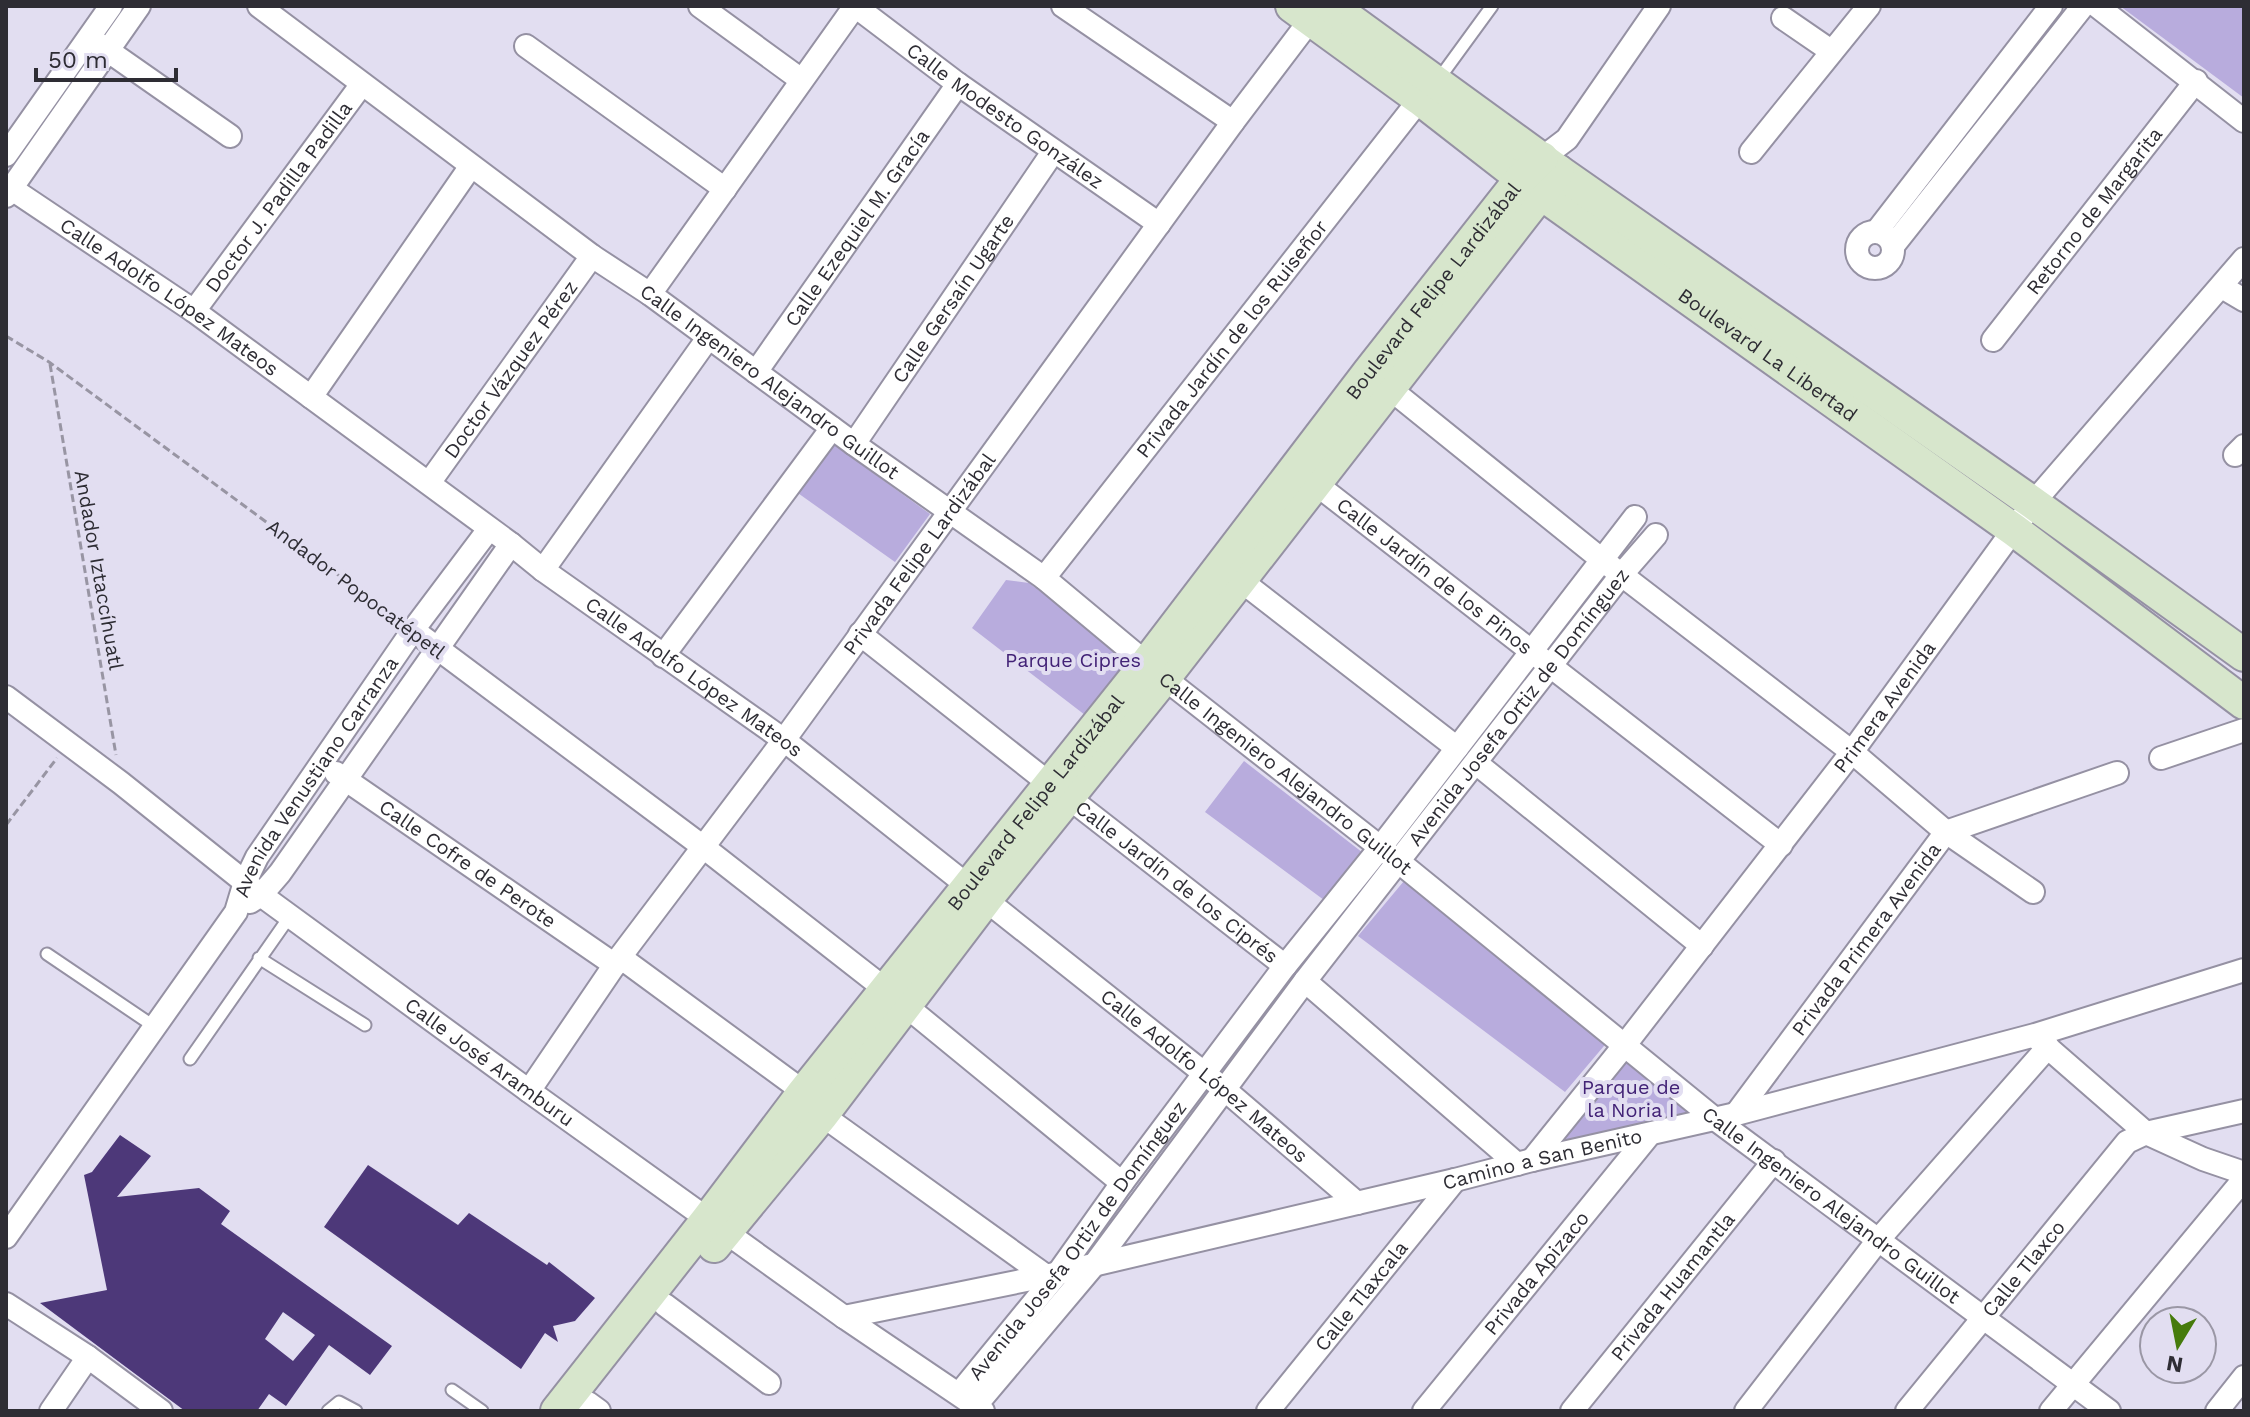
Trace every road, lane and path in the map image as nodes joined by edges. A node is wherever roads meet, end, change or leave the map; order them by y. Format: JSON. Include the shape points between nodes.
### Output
{"nodes":[{"id":1,"x":111,"y":6,"type":"edge"},
{"id":2,"x":139,"y":6,"type":"edge"},
{"id":3,"x":259,"y":6,"type":"edge"},
{"id":4,"x":700,"y":6,"type":"edge"},
{"id":5,"x":855,"y":6,"type":"edge"},
{"id":6,"x":1063,"y":6,"type":"edge"},
{"id":7,"x":1492,"y":6,"type":"edge"},
{"id":8,"x":1659,"y":6,"type":"edge"},
{"id":9,"x":1869,"y":6,"type":"edge"},
{"id":10,"x":2051,"y":6,"type":"edge"},
{"id":11,"x":2083,"y":6,"type":"edge"},
{"id":12,"x":2097,"y":6,"type":"edge"},
{"id":13,"x":1311,"y":10,"type":"edge"},
{"id":14,"x":1783,"y":18,"type":"dead end"},
{"id":15,"x":89,"y":37,"type":"junction"},
{"id":16,"x":526,"y":46,"type":"dead end"},
{"id":17,"x":108,"y":51,"type":"junction"},
{"id":18,"x":1831,"y":51,"type":"junction"},
{"id":19,"x":800,"y":79,"type":"junction"},
{"id":20,"x":2196,"y":81,"type":"junction"},
{"id":21,"x":362,"y":84,"type":"junction"},
{"id":22,"x":958,"y":84,"type":"junction"},
{"id":23,"x":1428,"y":90,"type":"junction"},
{"id":24,"x":2244,"y":121,"type":"edge"},
{"id":25,"x":1233,"y":122,"type":"junction"},
{"id":26,"x":230,"y":136,"type":"dead end"},
{"id":27,"x":1053,"y":152,"type":"junction"},
{"id":28,"x":1751,"y":152,"type":"dead end"},
{"id":29,"x":6,"y":155,"type":"edge"},
{"id":30,"x":471,"y":166,"type":"junction"},
{"id":31,"x":1546,"y":168,"type":"junction"},
{"id":32,"x":725,"y":189,"type":"junction"},
{"id":33,"x":8,"y":190,"type":"edge"},
{"id":34,"x":1159,"y":224,"type":"junction"},
{"id":35,"x":592,"y":256,"type":"junction"},
{"id":36,"x":2244,"y":259,"type":"edge"},
{"id":37,"x":2222,"y":287,"type":"junction"},
{"id":38,"x":650,"y":294,"type":"junction"},
{"id":39,"x":2244,"y":300,"type":"edge"},
{"id":40,"x":194,"y":311,"type":"junction"},
{"id":41,"x":6,"y":336,"type":"edge"},
{"id":42,"x":708,"y":338,"type":"junction"},
{"id":43,"x":1993,"y":340,"type":"dead end"},
{"id":44,"x":49,"y":362,"type":"junction"},
{"id":45,"x":756,"y":372,"type":"junction"},
{"id":46,"x":1378,"y":379,"type":"junction"},
{"id":47,"x":311,"y":397,"type":"junction"},
{"id":48,"x":832,"y":428,"type":"junction"},
{"id":49,"x":854,"y":444,"type":"junction"},
{"id":50,"x":429,"y":483,"type":"junction"},
{"id":51,"x":1316,"y":484,"type":"junction"},
{"id":52,"x":2033,"y":503,"type":"junction"},
{"id":53,"x":952,"y":511,"type":"junction"},
{"id":54,"x":1635,"y":517,"type":"dead end"},
{"id":55,"x":489,"y":529,"type":"junction"},
{"id":56,"x":2014,"y":530,"type":"junction"},
{"id":57,"x":1656,"y":535,"type":"dead end"},
{"id":58,"x":511,"y":544,"type":"junction"},
{"id":59,"x":1601,"y":559,"type":"junction"},
{"id":60,"x":543,"y":570,"type":"junction"},
{"id":61,"x":1622,"y":574,"type":"junction"},
{"id":62,"x":1044,"y":578,"type":"junction"},
{"id":63,"x":1240,"y":580,"type":"junction"},
{"id":64,"x":413,"y":630,"type":"junction"},
{"id":65,"x":860,"y":634,"type":"junction"},
{"id":66,"x":438,"y":650,"type":"junction"},
{"id":67,"x":1532,"y":650,"type":"junction"},
{"id":68,"x":2244,"y":655,"type":"edge"},
{"id":69,"x":663,"y":656,"type":"junction"},
{"id":70,"x":1551,"y":665,"type":"junction"},
{"id":71,"x":1156,"y":671,"type":"junction"},
{"id":72,"x":6,"y":697,"type":"edge"},
{"id":73,"x":2244,"y":703,"type":"edge"},
{"id":74,"x":2244,"y":730,"type":"edge"},
{"id":75,"x":784,"y":740,"type":"junction"},
{"id":76,"x":69,"y":743,"type":"junction"},
{"id":77,"x":1457,"y":748,"type":"junction"},
{"id":78,"x":1852,"y":752,"type":"junction"},
{"id":79,"x":2161,"y":758,"type":"dead end"},
{"id":80,"x":322,"y":763,"type":"junction"},
{"id":81,"x":1476,"y":763,"type":"junction"},
{"id":82,"x":2117,"y":773,"type":"dead end"},
{"id":83,"x":346,"y":781,"type":"junction"},
{"id":84,"x":121,"y":783,"type":"junction"},
{"id":85,"x":1059,"y":791,"type":"junction"},
{"id":86,"x":6,"y":825,"type":"edge"},
{"id":87,"x":1946,"y":832,"type":"junction"},
{"id":88,"x":1781,"y":845,"type":"junction"},
{"id":89,"x":702,"y":846,"type":"junction"},
{"id":90,"x":1380,"y":848,"type":"junction"},
{"id":91,"x":1399,"y":862,"type":"junction"},
{"id":92,"x":253,"y":888,"type":"junction"},
{"id":93,"x":977,"y":892,"type":"junction"},
{"id":94,"x":2033,"y":892,"type":"dead end"},
{"id":95,"x":290,"y":916,"type":"junction"},
{"id":96,"x":1702,"y":946,"type":"junction"},
{"id":97,"x":47,"y":954,"type":"dead end"},
{"id":98,"x":259,"y":958,"type":"junction"},
{"id":99,"x":617,"y":961,"type":"junction"},
{"id":100,"x":1285,"y":966,"type":"junction"},
{"id":101,"x":2244,"y":970,"type":"edge"},
{"id":102,"x":1305,"y":981,"type":"junction"},
{"id":103,"x":896,"y":998,"type":"junction"},
{"id":104,"x":365,"y":1025,"type":"dead end"},
{"id":105,"x":155,"y":1027,"type":"junction"},
{"id":106,"x":2041,"y":1041,"type":"junction"},
{"id":107,"x":1624,"y":1046,"type":"junction"},
{"id":108,"x":190,"y":1059,"type":"dead end"},
{"id":109,"x":1203,"y":1074,"type":"junction"},
{"id":110,"x":1224,"y":1089,"type":"junction"},
{"id":111,"x":529,"y":1091,"type":"junction"},
{"id":112,"x":813,"y":1104,"type":"junction"},
{"id":113,"x":2244,"y":1111,"type":"edge"},
{"id":114,"x":1726,"y":1117,"type":"junction"},
{"id":115,"x":2146,"y":1133,"type":"junction"},
{"id":116,"x":1649,"y":1135,"type":"junction"},
{"id":117,"x":1774,"y":1161,"type":"junction"},
{"id":118,"x":1524,"y":1162,"type":"junction"},
{"id":119,"x":2244,"y":1173,"type":"edge"},
{"id":120,"x":2244,"y":1179,"type":"edge"},
{"id":121,"x":1455,"y":1180,"type":"junction"},
{"id":122,"x":1122,"y":1183,"type":"junction"},
{"id":123,"x":1357,"y":1203,"type":"junction"},
{"id":124,"x":717,"y":1226,"type":"junction"},
{"id":125,"x":6,"y":1237,"type":"edge"},
{"id":126,"x":1879,"y":1239,"type":"junction"},
{"id":127,"x":1094,"y":1265,"type":"junction"},
{"id":128,"x":1052,"y":1275,"type":"junction"},
{"id":129,"x":6,"y":1304,"type":"edge"},
{"id":130,"x":665,"y":1305,"type":"junction"},
{"id":131,"x":844,"y":1317,"type":"junction"},
{"id":132,"x":1984,"y":1317,"type":"junction"},
{"id":133,"x":88,"y":1357,"type":"junction"},
{"id":134,"x":2244,"y":1377,"type":"edge"},
{"id":135,"x":769,"y":1383,"type":"dead end"},
{"id":136,"x":2073,"y":1384,"type":"junction"},
{"id":137,"x":452,"y":1390,"type":"dead end"},
{"id":138,"x":972,"y":1406,"type":"edge"},
{"id":139,"x":574,"y":1410,"type":"edge"},
{"id":140,"x":51,"y":1411,"type":"edge"},
{"id":141,"x":161,"y":1411,"type":"edge"},
{"id":142,"x":328,"y":1411,"type":"edge"},
{"id":143,"x":356,"y":1411,"type":"edge"},
{"id":144,"x":482,"y":1411,"type":"edge"},
{"id":145,"x":1268,"y":1411,"type":"edge"},
{"id":146,"x":1424,"y":1411,"type":"edge"},
{"id":147,"x":1572,"y":1411,"type":"edge"},
{"id":148,"x":1746,"y":1411,"type":"edge"},
{"id":149,"x":1907,"y":1411,"type":"edge"},
{"id":150,"x":2051,"y":1411,"type":"edge"},
{"id":151,"x":2109,"y":1411,"type":"edge"},
{"id":152,"x":2217,"y":1411,"type":"edge"}],
"edges":[{"from":1,"to":15,"type":"street"},
{"from":2,"to":17,"type":"street"},
{"from":3,"to":21,"type":"street","name":"Calle Ingeniero Alejandro Guillot"},
{"from":4,"to":19,"type":"street"},
{"from":5,"to":19,"type":"street"},
{"from":5,"to":22,"type":"street","name":"Calle Modesto González"},
{"from":6,"to":25,"type":"street"},
{"from":7,"to":23,"type":"lane"},
{"from":8,"to":31,"type":"street"},
{"from":9,"to":18,"type":"street"},
{"from":10,"to":11,"type":"street","via":[[1885,239]]},
{"from":12,"to":20,"type":"street"},
{"from":13,"to":23,"type":"main road","name":"Boulevard La Libertad"},
{"from":13,"to":25,"type":"street","name":"Privada Felipe Lardizábal"},
{"from":14,"to":18,"type":"street"},
{"from":15,"to":17,"type":"street"},
{"from":15,"to":29,"type":"street"},
{"from":16,"to":32,"type":"street"},
{"from":17,"to":26,"type":"street"},
{"from":17,"to":33,"type":"street"},
{"from":18,"to":28,"type":"street"},
{"from":19,"to":32,"type":"street"},
{"from":20,"to":24,"type":"street"},
{"from":20,"to":43,"type":"street","name":"Retorno de Margarita"},
{"from":21,"to":30,"type":"street","name":"Calle Ingeniero Alejandro Guillot"},
{"from":21,"to":40,"type":"street","name":"Doctor J. Padilla Padilla"},
{"from":22,"to":27,"type":"street","name":"Calle Modesto González"},
{"from":22,"to":45,"type":"street","name":"Calle Ezequiel M. Gracía"},
{"from":23,"to":31,"type":"main road","name":"Boulevard La Libertad"},
{"from":23,"to":62,"type":"street","name":"Privada Jardín de los Ruiseñor"},
{"from":25,"to":34,"type":"street","name":"Privada Felipe Lardizábal"},
{"from":27,"to":34,"type":"street","name":"Calle Modesto González"},
{"from":27,"to":49,"type":"street","name":"Calle Gersaín Ugarte"},
{"from":30,"to":35,"type":"street","name":"Calle Ingeniero Alejandro Guillot"},
{"from":30,"to":47,"type":"street"},
{"from":31,"to":46,"type":"main road","name":"Boulevard Felipe Lardizábal"},
{"from":31,"to":52,"type":"main road","name":"Boulevard La Libertad"},
{"from":31,"to":56,"type":"main road","name":"Boulevard La Libertad"},
{"from":32,"to":38,"type":"street"},
{"from":33,"to":40,"type":"street","name":"Calle Adolfo López Mateos"},
{"from":34,"to":53,"type":"street","name":"Privada Felipe Lardizábal"},
{"from":35,"to":38,"type":"street","name":"Calle Ingeniero Alejandro Guillot"},
{"from":35,"to":50,"type":"street","name":"Doctor Vázquez Pérez"},
{"from":36,"to":37,"type":"street","name":"Primera Avenida"},
{"from":37,"to":39,"type":"street"},
{"from":37,"to":52,"type":"street","name":"Primera Avenida"},
{"from":38,"to":42,"type":"street","name":"Calle Ingeniero Alejandro Guillot"},
{"from":40,"to":47,"type":"street","name":"Calle Adolfo López Mateos"},
{"from":41,"to":44,"type":"path","name":"Andador Popocatépetl"},
{"from":42,"to":45,"type":"street","name":"Calle Ingeniero Alejandro Guillot"},
{"from":42,"to":60,"type":"street"},
{"from":44,"to":64,"type":"path","name":"Andador Popocatépetl"},
{"from":44,"to":84,"type":"path","name":"Andador Iztaccíhuatl"},
{"from":45,"to":48,"type":"street","name":"Calle Ingeniero Alejandro Guillot"},
{"from":46,"to":51,"type":"main road","name":"Boulevard Felipe Lardizábal"},
{"from":46,"to":59,"type":"street"},
{"from":46,"to":71,"type":"main road","name":"Boulevard Felipe Lardizábal"},
{"from":47,"to":50,"type":"street","name":"Calle Adolfo López Mateos"},
{"from":48,"to":49,"type":"street","name":"Calle Ingeniero Alejandro Guillot"},
{"from":48,"to":69,"type":"street"},
{"from":49,"to":53,"type":"street","name":"Calle Ingeniero Alejandro Guillot"},
{"from":50,"to":55,"type":"street","name":"Calle Adolfo López Mateos"},
{"from":51,"to":63,"type":"main road","name":"Boulevard Felipe Lardizábal"},
{"from":51,"to":67,"type":"street","name":"Calle Jardín de los Pinos"},
{"from":52,"to":56,"type":"street","name":"Primera Avenida"},
{"from":52,"to":68,"type":"main road","name":"Boulevard La Libertad"},
{"from":53,"to":62,"type":"street","name":"Calle Ingeniero Alejandro Guillot"},
{"from":53,"to":65,"type":"street","name":"Privada Felipe Lardizábal"},
{"from":54,"to":59,"type":"street","name":"Avenida Josefa Ortiz de Domínguez"},
{"from":55,"to":58,"type":"street","name":"Calle Adolfo López Mateos"},
{"from":55,"to":64,"type":"street","name":"Avenida Venustiano Carranza"},
{"from":56,"to":73,"type":"main road","name":"Boulevard La Libertad"},
{"from":56,"to":78,"type":"street","name":"Primera Avenida"},
{"from":57,"to":61,"type":"street","name":"Avenida Josefa Ortiz de Domínguez"},
{"from":58,"to":60,"type":"street","name":"Calle Adolfo López Mateos"},
{"from":58,"to":66,"type":"street","name":"Avenida Venustiano Carranza"},
{"from":59,"to":61,"type":"street"},
{"from":59,"to":67,"type":"street","name":"Avenida Josefa Ortiz de Domínguez"},
{"from":60,"to":69,"type":"street","name":"Calle Adolfo López Mateos"},
{"from":61,"to":70,"type":"street","name":"Avenida Josefa Ortiz de Domínguez"},
{"from":61,"to":78,"type":"street"},
{"from":62,"to":71,"type":"street","name":"Calle Ingeniero Alejandro Guillot"},
{"from":63,"to":71,"type":"main road","name":"Boulevard Felipe Lardizábal"},
{"from":63,"to":77,"type":"street"},
{"from":64,"to":66,"type":"street","name":"Andador Popocatépetl"},
{"from":64,"to":80,"type":"street","name":"Avenida Venustiano Carranza"},
{"from":65,"to":75,"type":"street","name":"Privada Felipe Lardizábal"},
{"from":65,"to":85,"type":"street","name":"Calle Jardín de los Ciprés"},
{"from":66,"to":83,"type":"street","name":"Avenida Venustiano Carranza"},
{"from":66,"to":89,"type":"street","name":"Andador Popocatépetl"},
{"from":67,"to":70,"type":"street","name":"Calle Jardín de los Pinos"},
{"from":67,"to":77,"type":"street","name":"Avenida Josefa Ortiz de Domínguez"},
{"from":69,"to":75,"type":"street","name":"Calle Adolfo López Mateos"},
{"from":70,"to":81,"type":"street","name":"Avenida Josefa Ortiz de Domínguez"},
{"from":70,"to":88,"type":"street","name":"Calle Jardín de los Pinos"},
{"from":71,"to":85,"type":"main road","name":"Boulevard Felipe Lardizábal"},
{"from":71,"to":90,"type":"street","name":"Calle Ingeniero Alejandro Guillot"},
{"from":72,"to":76,"type":"street","name":"Calle José Aramburu"},
{"from":74,"to":79,"type":"street"},
{"from":75,"to":89,"type":"street","name":"Privada Felipe Lardizábal"},
{"from":75,"to":93,"type":"street","name":"Calle Adolfo López Mateos"},
{"from":76,"to":84,"type":"street","name":"Calle José Aramburu"},
{"from":76,"to":86,"type":"path"},
{"from":77,"to":90,"type":"street","name":"Avenida Josefa Ortiz de Domínguez"},
{"from":78,"to":87,"type":"street"},
{"from":78,"to":88,"type":"street","name":"Primera Avenida"},
{"from":80,"to":83,"type":"street","name":"Calle Cofre de Perote"},
{"from":80,"to":92,"type":"street","name":"Avenida Venustiano Carranza","via":[[257,857]]},
{"from":81,"to":91,"type":"street","name":"Avenida Josefa Ortiz de Domínguez"},
{"from":81,"to":96,"type":"street"},
{"from":82,"to":87,"type":"street","name":"Privada Primera Avenida"},
{"from":83,"to":92,"type":"street","name":"Avenida Venustiano Carranza"},
{"from":83,"to":99,"type":"street","name":"Calle Cofre de Perote"},
{"from":84,"to":92,"type":"street","name":"Calle José Aramburu"},
{"from":85,"to":93,"type":"main road","name":"Boulevard Felipe Lardizábal"},
{"from":85,"to":100,"type":"street","name":"Calle Jardín de los Ciprés"},
{"from":87,"to":94,"type":"street"},
{"from":87,"to":114,"type":"street","name":"Privada Primera Avenida"},
{"from":88,"to":96,"type":"street","name":"Primera Avenida"},
{"from":89,"to":99,"type":"street","name":"Privada Felipe Lardizábal"},
{"from":89,"to":103,"type":"street","name":"Andador Popocatépetl"},
{"from":90,"to":91,"type":"street","name":"Calle Ingeniero Alejandro Guillot"},
{"from":90,"to":100,"type":"street","name":"Avenida Josefa Ortiz de Domínguez"},
{"from":91,"to":102,"type":"street","name":"Avenida Josefa Ortiz de Domínguez"},
{"from":91,"to":107,"type":"street","name":"Calle Ingeniero Alejandro Guillot"},
{"from":92,"to":95,"type":"street","name":"Calle José Aramburu"},
{"from":92,"to":105,"type":"street","name":"Avenida Venustiano Carranza"},
{"from":93,"to":103,"type":"main road","name":"Boulevard Felipe Lardizábal"},
{"from":93,"to":109,"type":"street","name":"Calle Adolfo López Mateos"},
{"from":95,"to":98,"type":"lane"},
{"from":95,"to":111,"type":"street","name":"Calle José Aramburu"},
{"from":96,"to":107,"type":"street","name":"Primera Avenida"},
{"from":97,"to":105,"type":"lane"},
{"from":98,"to":104,"type":"lane"},
{"from":98,"to":108,"type":"lane"},
{"from":99,"to":111,"type":"street","name":"Privada Felipe Lardizábal"},
{"from":99,"to":112,"type":"street","name":"Calle Cofre de Perote"},
{"from":100,"to":109,"type":"street","name":"Avenida Josefa Ortiz de Domínguez"},
{"from":101,"to":106,"type":"street","name":"Camino a San Benito"},
{"from":102,"to":110,"type":"street","name":"Avenida Josefa Ortiz de Domínguez"},
{"from":102,"to":118,"type":"street"},
{"from":103,"to":112,"type":"main road","name":"Boulevard Felipe Lardizábal"},
{"from":103,"to":122,"type":"street","name":"Andador Popocatépetl"},
{"from":105,"to":125,"type":"street","name":"Avenida Venustiano Carranza"},
{"from":106,"to":114,"type":"street","name":"Camino a San Benito"},
{"from":106,"to":115,"type":"street"},
{"from":106,"to":126,"type":"street"},
{"from":107,"to":114,"type":"street","name":"Calle Ingeniero Alejandro Guillot"},
{"from":107,"to":118,"type":"street","name":"Primera Avenida"},
{"from":109,"to":110,"type":"street","name":"Calle Adolfo López Mateos"},
{"from":109,"to":122,"type":"street","name":"Avenida Josefa Ortiz de Domínguez"},
{"from":110,"to":123,"type":"street","name":"Calle Adolfo López Mateos"},
{"from":110,"to":127,"type":"street","name":"Avenida Josefa Ortiz de Domínguez"},
{"from":111,"to":124,"type":"street","name":"Calle José Aramburu"},
{"from":112,"to":124,"type":"main road","name":"Boulevard Felipe Lardizábal"},
{"from":112,"to":128,"type":"street","name":"Calle Cofre de Perote"},
{"from":113,"to":115,"type":"street"},
{"from":114,"to":116,"type":"street","name":"Camino a San Benito"},
{"from":114,"to":117,"type":"street","name":"Calle Ingeniero Alejandro Guillot"},
{"from":115,"to":119,"type":"street"},
{"from":115,"to":132,"type":"street","name":"Calle Tlaxco","via":[[2127,1142]]},
{"from":116,"to":118,"type":"street","name":"Camino a San Benito"},
{"from":116,"to":146,"type":"street","name":"Privada Apizaco"},
{"from":117,"to":126,"type":"street","name":"Calle Ingeniero Alejandro Guillot"},
{"from":117,"to":147,"type":"street","name":"Privada Huamantla"},
{"from":118,"to":121,"type":"street","name":"Camino a San Benito"},
{"from":120,"to":136,"type":"street"},
{"from":121,"to":123,"type":"street","name":"Camino a San Benito"},
{"from":121,"to":145,"type":"street","name":"Calle Tlaxcala"},
{"from":122,"to":128,"type":"street","name":"Avenida Josefa Ortiz de Domínguez"},
{"from":123,"to":127,"type":"street","name":"Camino a San Benito"},
{"from":124,"to":130,"type":"main road","name":"Boulevard Felipe Lardizábal"},
{"from":124,"to":131,"type":"street","name":"Calle José Aramburu"},
{"from":124,"to":139,"type":"main road","name":"Boulevard Felipe Lardizábal"},
{"from":126,"to":132,"type":"street","name":"Calle Ingeniero Alejandro Guillot"},
{"from":126,"to":148,"type":"street"},
{"from":127,"to":128,"type":"street","name":"Camino a San Benito"},
{"from":127,"to":138,"type":"street","name":"Avenida Josefa Ortiz de Domínguez"},
{"from":128,"to":131,"type":"street","name":"Camino a San Benito"},
{"from":128,"to":138,"type":"street","name":"Avenida Josefa Ortiz de Domínguez"},
{"from":129,"to":133,"type":"street"},
{"from":130,"to":135,"type":"street"},
{"from":130,"to":139,"type":"main road","name":"Boulevard Felipe Lardizábal"},
{"from":131,"to":138,"type":"street","name":"Calle José Aramburu"},
{"from":132,"to":136,"type":"street","name":"Calle Ingeniero Alejandro Guillot"},
{"from":132,"to":149,"type":"street","name":"Calle Tlaxco"},
{"from":133,"to":140,"type":"street"},
{"from":133,"to":141,"type":"street"},
{"from":134,"to":152,"type":"street"},
{"from":136,"to":150,"type":"street"},
{"from":136,"to":151,"type":"street","name":"Calle Ingeniero Alejandro Guillot"},
{"from":137,"to":144,"type":"lane"},
{"from":142,"to":143,"type":"lane","via":[[339,1402]]}]}
